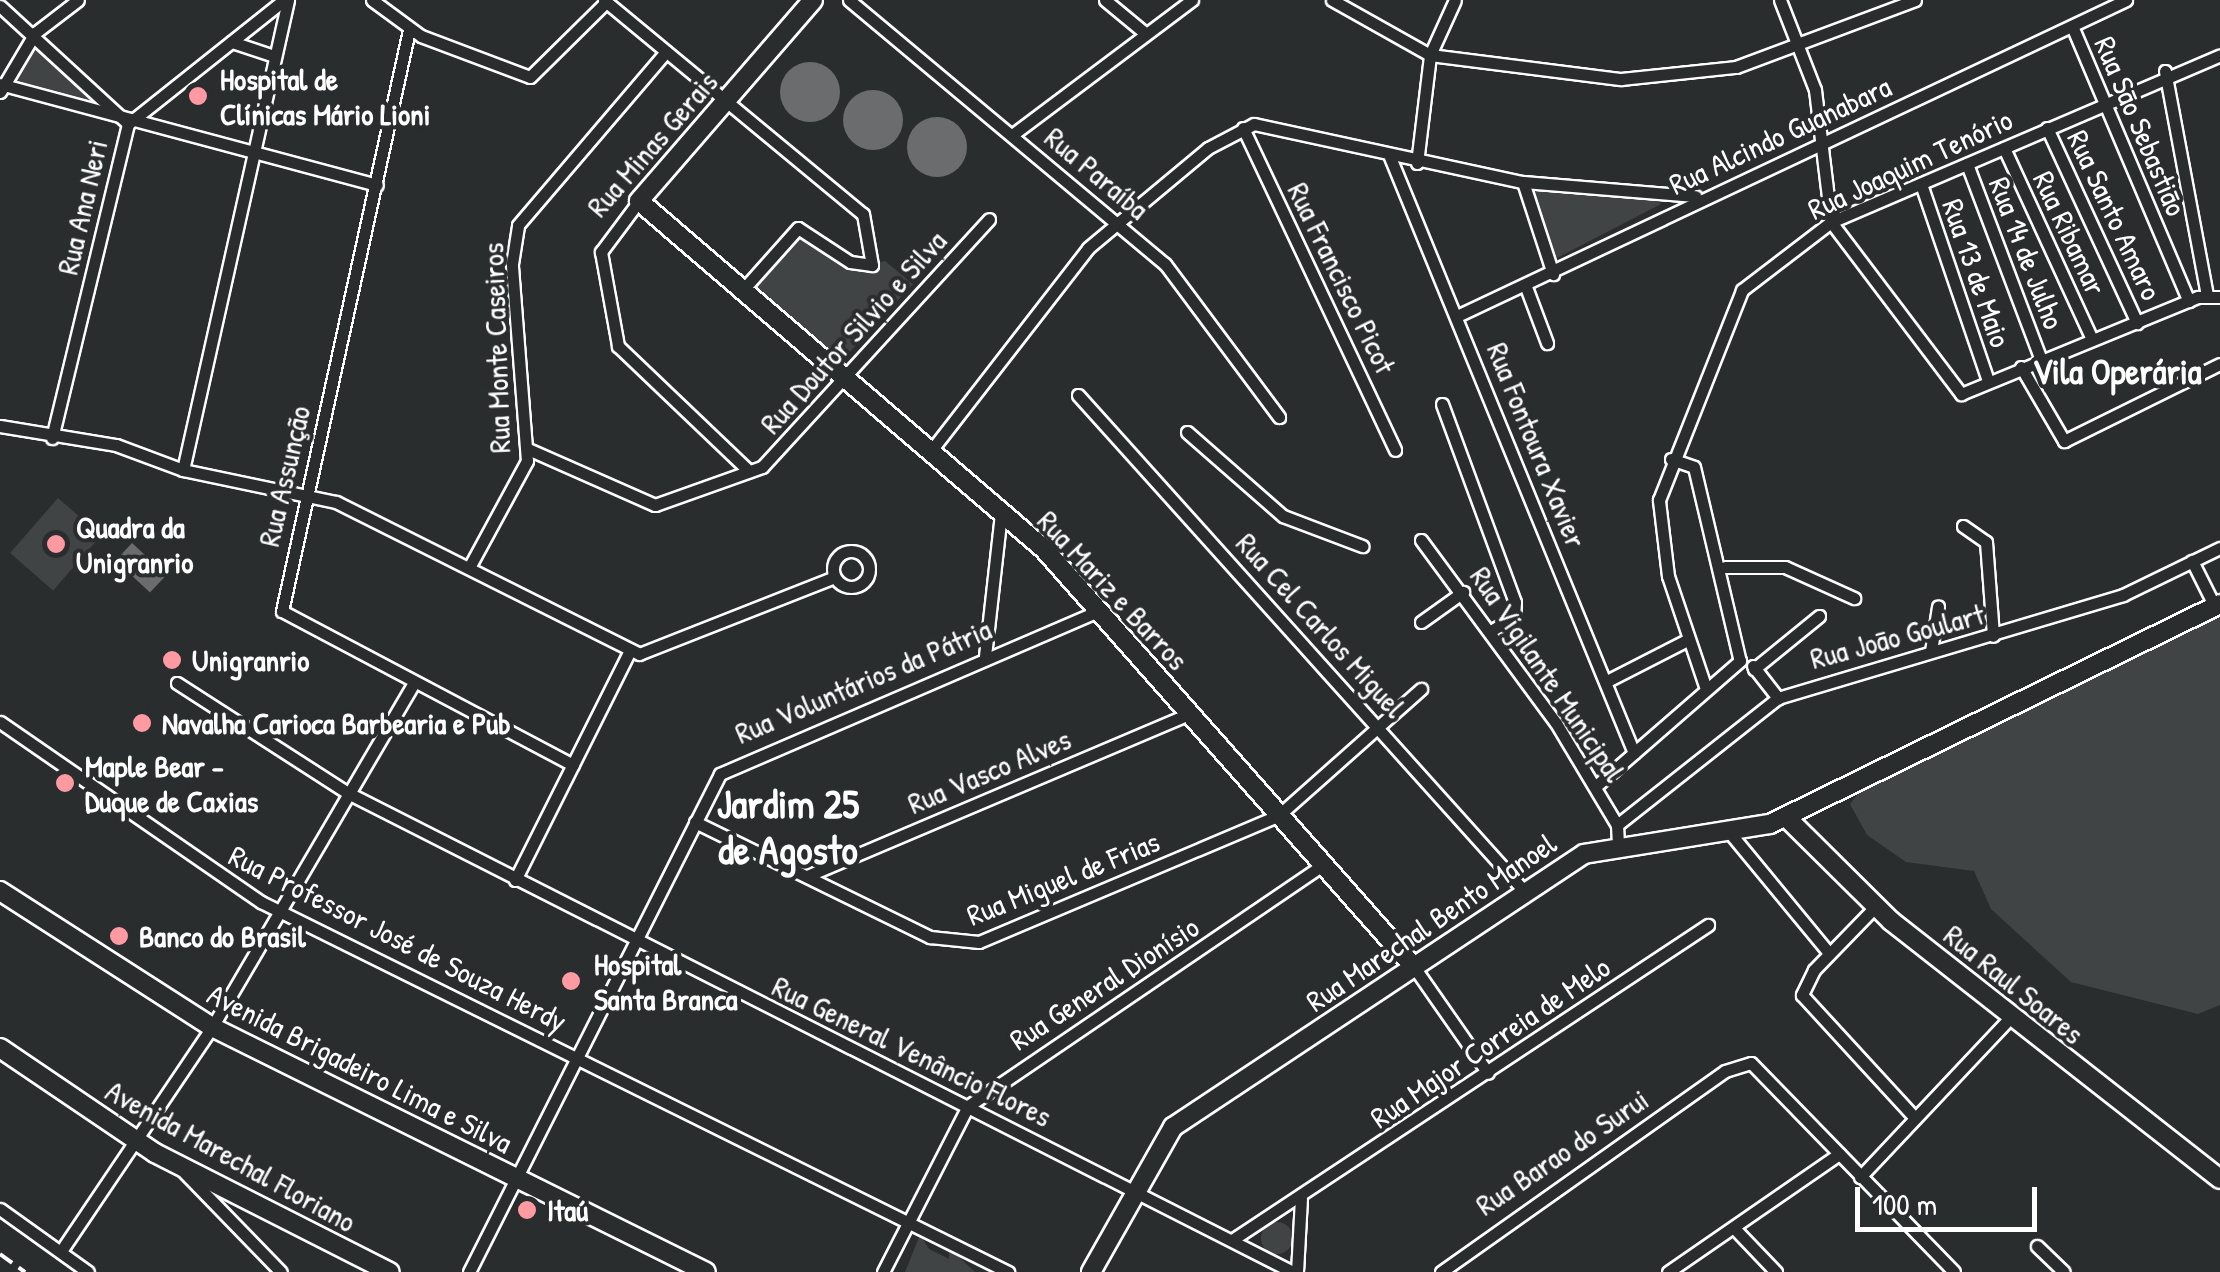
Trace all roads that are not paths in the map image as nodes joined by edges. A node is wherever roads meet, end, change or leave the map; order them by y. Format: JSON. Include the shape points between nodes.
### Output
{"nodes":[{"id":1,"x":78,"y":0,"type":"edge"},
{"id":2,"x":286,"y":0,"type":"edge"},
{"id":3,"x":372,"y":0,"type":"edge"},
{"id":4,"x":813,"y":0,"type":"edge"},
{"id":5,"x":849,"y":0,"type":"edge"},
{"id":6,"x":1105,"y":0,"type":"edge"},
{"id":7,"x":1192,"y":0,"type":"edge"},
{"id":8,"x":1332,"y":0,"type":"edge"},
{"id":9,"x":1455,"y":0,"type":"edge"},
{"id":10,"x":1780,"y":0,"type":"edge"},
{"id":11,"x":1916,"y":0,"type":"edge"},
{"id":12,"x":2126,"y":0,"type":"edge"},
{"id":13,"x":605,"y":1,"type":"edge"},
{"id":14,"x":0,"y":6,"type":"edge"},
{"id":15,"x":2072,"y":26,"type":"junction"},
{"id":16,"x":409,"y":30,"type":"junction"},
{"id":17,"x":35,"y":33,"type":"junction"},
{"id":18,"x":1146,"y":34,"type":"junction"},
{"id":19,"x":232,"y":42,"type":"junction"},
{"id":20,"x":1800,"y":48,"type":"junction"},
{"id":21,"x":666,"y":52,"type":"junction"},
{"id":22,"x":1430,"y":55,"type":"junction"},
{"id":23,"x":2220,"y":55,"type":"edge"},
{"id":24,"x":274,"y":56,"type":"junction"},
{"id":25,"x":2166,"y":71,"type":"junction"},
{"id":26,"x":1,"y":87,"type":"edge"},
{"id":27,"x":2106,"y":99,"type":"junction"},
{"id":28,"x":727,"y":102,"type":"junction"},
{"id":29,"x":128,"y":124,"type":"junction"},
{"id":30,"x":1243,"y":128,"type":"junction"},
{"id":31,"x":2047,"y":128,"type":"junction"},
{"id":32,"x":1012,"y":135,"type":"junction"},
{"id":33,"x":1825,"y":142,"type":"junction"},
{"id":34,"x":2004,"y":148,"type":"junction"},
{"id":35,"x":252,"y":152,"type":"junction"},
{"id":36,"x":1390,"y":157,"type":"junction"},
{"id":37,"x":1417,"y":163,"type":"junction"},
{"id":38,"x":1967,"y":164,"type":"junction"},
{"id":39,"x":1523,"y":182,"type":"junction"},
{"id":40,"x":1920,"y":184,"type":"junction"},
{"id":41,"x":377,"y":185,"type":"junction"},
{"id":42,"x":1695,"y":196,"type":"junction"},
{"id":43,"x":639,"y":201,"type":"junction"},
{"id":44,"x":988,"y":219,"type":"dead end"},
{"id":45,"x":1118,"y":219,"type":"junction"},
{"id":46,"x":1832,"y":222,"type":"junction"},
{"id":47,"x":1553,"y":274,"type":"junction"},
{"id":48,"x":1526,"y":287,"type":"junction"},
{"id":49,"x":741,"y":292,"type":"junction"},
{"id":50,"x":2213,"y":296,"type":"edge"},
{"id":51,"x":2189,"y":301,"type":"junction"},
{"id":52,"x":1458,"y":316,"type":"junction"},
{"id":53,"x":2137,"y":323,"type":"junction"},
{"id":54,"x":2092,"y":339,"type":"junction"},
{"id":55,"x":1546,"y":342,"type":"dead end"},
{"id":56,"x":2041,"y":360,"type":"junction"},
{"id":57,"x":2220,"y":364,"type":"edge"},
{"id":58,"x":2021,"y":367,"type":"junction"},
{"id":59,"x":1988,"y":378,"type":"junction"},
{"id":60,"x":844,"y":382,"type":"junction"},
{"id":61,"x":1078,"y":394,"type":"dead end"},
{"id":62,"x":1442,"y":404,"type":"dead end"},
{"id":63,"x":1279,"y":417,"type":"dead end"},
{"id":64,"x":0,"y":426,"type":"edge"},
{"id":65,"x":1187,"y":432,"type":"dead end"},
{"id":66,"x":52,"y":438,"type":"junction"},
{"id":67,"x":528,"y":449,"type":"junction"},
{"id":68,"x":1395,"y":450,"type":"dead end"},
{"id":69,"x":930,"y":452,"type":"junction"},
{"id":70,"x":1672,"y":459,"type":"junction"},
{"id":71,"x":183,"y":470,"type":"junction"},
{"id":72,"x":749,"y":471,"type":"junction"},
{"id":73,"x":306,"y":496,"type":"junction"},
{"id":74,"x":1001,"y":514,"type":"junction"},
{"id":75,"x":1963,"y":526,"type":"dead end"},
{"id":76,"x":1421,"y":540,"type":"dead end"},
{"id":77,"x":1362,"y":546,"type":"dead end"},
{"id":78,"x":2220,"y":548,"type":"edge"},
{"id":79,"x":2192,"y":560,"type":"junction"},
{"id":80,"x":471,"y":564,"type":"junction"},
{"id":81,"x":1725,"y":567,"type":"junction"},
{"id":82,"x":834,"y":577,"type":"dead end"},
{"id":83,"x":1463,"y":592,"type":"junction"},
{"id":84,"x":1854,"y":598,"type":"dead end"},
{"id":85,"x":2218,"y":605,"type":"edge"},
{"id":86,"x":1938,"y":607,"type":"dead end"},
{"id":87,"x":1100,"y":610,"type":"junction"},
{"id":88,"x":1818,"y":616,"type":"dead end"},
{"id":89,"x":1422,"y":622,"type":"dead end"},
{"id":90,"x":1491,"y":631,"type":"junction"},
{"id":91,"x":1993,"y":636,"type":"junction"},
{"id":92,"x":1687,"y":640,"type":"junction"},
{"id":93,"x":630,"y":650,"type":"junction"},
{"id":94,"x":1931,"y":652,"type":"junction"},
{"id":95,"x":985,"y":656,"type":"junction"},
{"id":96,"x":1740,"y":661,"type":"junction"},
{"id":97,"x":1754,"y":669,"type":"junction"},
{"id":98,"x":1607,"y":681,"type":"junction"},
{"id":99,"x":177,"y":683,"type":"dead end"},
{"id":100,"x":414,"y":683,"type":"junction"},
{"id":101,"x":1705,"y":686,"type":"junction"},
{"id":102,"x":1421,"y":688,"type":"dead end"},
{"id":103,"x":1778,"y":698,"type":"junction"},
{"id":104,"x":1191,"y":714,"type":"junction"},
{"id":105,"x":0,"y":722,"type":"edge"},
{"id":106,"x":1378,"y":726,"type":"junction"},
{"id":107,"x":1634,"y":753,"type":"junction"},
{"id":108,"x":573,"y":765,"type":"junction"},
{"id":109,"x":1596,"y":786,"type":"junction"},
{"id":110,"x":348,"y":793,"type":"junction"},
{"id":111,"x":1279,"y":816,"type":"junction"},
{"id":112,"x":1786,"y":817,"type":"junction"},
{"id":113,"x":695,"y":822,"type":"junction"},
{"id":114,"x":1730,"y":833,"type":"junction"},
{"id":115,"x":1618,"y":834,"type":"junction"},
{"id":116,"x":1323,"y":865,"type":"junction"},
{"id":117,"x":807,"y":876,"type":"junction"},
{"id":118,"x":515,"y":880,"type":"junction"},
{"id":119,"x":0,"y":890,"type":"edge"},
{"id":120,"x":1525,"y":892,"type":"junction"},
{"id":121,"x":1875,"y":907,"type":"junction"},
{"id":122,"x":282,"y":912,"type":"junction"},
{"id":123,"x":1708,"y":925,"type":"dead end"},
{"id":124,"x":634,"y":942,"type":"junction"},
{"id":125,"x":1829,"y":953,"type":"junction"},
{"id":126,"x":1414,"y":967,"type":"junction"},
{"id":127,"x":2010,"y":1018,"type":"junction"},
{"id":128,"x":212,"y":1027,"type":"junction"},
{"id":129,"x":0,"y":1048,"type":"edge"},
{"id":130,"x":578,"y":1058,"type":"junction"},
{"id":131,"x":1488,"y":1073,"type":"junction"},
{"id":132,"x":968,"y":1106,"type":"junction"},
{"id":133,"x":1915,"y":1118,"type":"junction"},
{"id":134,"x":136,"y":1142,"type":"junction"},
{"id":135,"x":1839,"y":1154,"type":"junction"},
{"id":136,"x":177,"y":1165,"type":"junction"},
{"id":137,"x":1860,"y":1177,"type":"junction"},
{"id":138,"x":516,"y":1179,"type":"junction"},
{"id":139,"x":2220,"y":1179,"type":"edge"},
{"id":140,"x":1132,"y":1188,"type":"junction"},
{"id":141,"x":1301,"y":1199,"type":"junction"},
{"id":142,"x":0,"y":1210,"type":"edge"},
{"id":143,"x":908,"y":1221,"type":"junction"},
{"id":144,"x":1734,"y":1228,"type":"junction"},
{"id":145,"x":1232,"y":1240,"type":"junction"},
{"id":146,"x":2037,"y":1246,"type":"dead end"},
{"id":147,"x":61,"y":1251,"type":"junction"},
{"id":148,"x":88,"y":1272,"type":"edge"},
{"id":149,"x":280,"y":1272,"type":"edge"},
{"id":150,"x":390,"y":1272,"type":"edge"},
{"id":151,"x":469,"y":1272,"type":"edge"},
{"id":152,"x":706,"y":1272,"type":"edge"},
{"id":153,"x":884,"y":1272,"type":"edge"},
{"id":154,"x":1008,"y":1272,"type":"edge"},
{"id":155,"x":1091,"y":1272,"type":"edge"},
{"id":156,"x":1295,"y":1272,"type":"edge"},
{"id":157,"x":1441,"y":1272,"type":"edge"},
{"id":158,"x":1668,"y":1272,"type":"edge"},
{"id":159,"x":1776,"y":1272,"type":"edge"},
{"id":160,"x":1954,"y":1272,"type":"edge"},
{"id":161,"x":2064,"y":1272,"type":"edge"}],
"edges":[{"from":1,"to":17,"type":"street"},
{"from":2,"to":19,"type":"street","name":"Rua Ana Neri"},
{"from":2,"to":24,"type":"street"},
{"from":3,"to":16,"type":"street"},
{"from":4,"to":28,"type":"main road","name":"Rua Minas Gerais"},
{"from":5,"to":32,"type":"street","name":"Rua Paraíba"},
{"from":6,"to":18,"type":"street"},
{"from":7,"to":18,"type":"street"},
{"from":8,"to":22,"type":"street"},
{"from":9,"to":22,"type":"street"},
{"from":10,"to":20,"type":"street"},
{"from":11,"to":20,"type":"street"},
{"from":12,"to":15,"type":"street","name":"Rua Alcindo Guanabara"},
{"from":13,"to":16,"type":"street","via":[[530,78]]},
{"from":13,"to":21,"type":"street"},
{"from":14,"to":17,"type":"street"},
{"from":15,"to":27,"type":"street","name":"Rua Sāo Sebastiāo"},
{"from":15,"to":33,"type":"street","name":"Rua Alcindo Guanabara"},
{"from":16,"to":41,"type":"street","name":"Rua Assunção"},
{"from":17,"to":26,"type":"street"},
{"from":17,"to":29,"type":"street"},
{"from":18,"to":32,"type":"street"},
{"from":19,"to":24,"type":"street"},
{"from":19,"to":29,"type":"street","name":"Rua Ana Neri"},
{"from":20,"to":22,"type":"street","via":[[1651,78]]},
{"from":20,"to":33,"type":"street"},
{"from":21,"to":28,"type":"street"},
{"from":21,"to":67,"type":"street","name":"Rua Monte Caseiros","via":[[514,235]]},
{"from":22,"to":37,"type":"street"},
{"from":23,"to":25,"type":"street","name":"Rua Joaquim Tenório"},
{"from":24,"to":35,"type":"street"},
{"from":25,"to":27,"type":"street","name":"Rua Joaquim Tenório"},
{"from":25,"to":50,"type":"street"},
{"from":26,"to":29,"type":"street"},
{"from":27,"to":31,"type":"street","name":"Rua Joaquim Tenório"},
{"from":27,"to":51,"type":"street","name":"Rua Sāo Sebastiāo"},
{"from":28,"to":43,"type":"main road","name":"Rua Minas Gerais"},
{"from":28,"to":49,"type":"street","via":[[860,208],[876,256],[872,265],[856,264],[798,228]]},
{"from":29,"to":35,"type":"street"},
{"from":29,"to":66,"type":"street","name":"Rua Ana Neri"},
{"from":30,"to":36,"type":"street","via":[[1282,124]]},
{"from":30,"to":45,"type":"street"},
{"from":30,"to":68,"type":"street","name":"Rua Francisco Picot"},
{"from":31,"to":34,"type":"street","name":"Rua Joaquim Tenório"},
{"from":31,"to":53,"type":"street","name":"Rua Santo Amaro"},
{"from":32,"to":45,"type":"street","name":"Rua Paraíba"},
{"from":33,"to":42,"type":"street","name":"Rua Alcindo Guanabara"},
{"from":33,"to":46,"type":"street"},
{"from":34,"to":38,"type":"street","name":"Rua Joaquim Tenório"},
{"from":34,"to":54,"type":"street","name":"Rua Ribamar"},
{"from":35,"to":41,"type":"street"},
{"from":35,"to":71,"type":"street"},
{"from":36,"to":37,"type":"street"},
{"from":36,"to":52,"type":"street","name":"Rua Fontoura Xavier"},
{"from":37,"to":39,"type":"street"},
{"from":38,"to":40,"type":"street","name":"Rua Joaquim Tenório"},
{"from":38,"to":56,"type":"street","name":"Rua 14 de Julho"},
{"from":39,"to":42,"type":"street"},
{"from":39,"to":47,"type":"street"},
{"from":40,"to":46,"type":"street","name":"Rua Joaquim Tenório"},
{"from":40,"to":59,"type":"street","name":"Rua 13 de Maio"},
{"from":41,"to":73,"type":"street","name":"Rua Assunção"},
{"from":42,"to":47,"type":"street","name":"Rua Alcindo Guanabara","via":[[1651,228]]},
{"from":43,"to":49,"type":"main road","name":"Rua Mariz e Barros"},
{"from":43,"to":72,"type":"street","name":"Rua Minas Gerais","via":[[601,252],[618,346]]},
{"from":44,"to":60,"type":"street","name":"Rua Doutor Silvio e Silva"},
{"from":45,"to":63,"type":"street","name":"Rua Paraíba","via":[[1196,297]]},
{"from":45,"to":69,"type":"street","via":[[1041,299]]},
{"from":46,"to":59,"type":"street","via":[[1961,394]]},
{"from":46,"to":70,"type":"street","name":"Rua Joaquim Tenório","via":[[1742,290]]},
{"from":47,"to":48,"type":"street","name":"Rua Alcindo Guanabara"},
{"from":48,"to":52,"type":"street","name":"Rua Alcindo Guanabara"},
{"from":48,"to":55,"type":"street"},
{"from":49,"to":60,"type":"main road","name":"Rua Mariz e Barros"},
{"from":50,"to":51,"type":"street"},
{"from":51,"to":53,"type":"street"},
{"from":52,"to":98,"type":"street","name":"Rua Fontoura Xavier"},
{"from":53,"to":54,"type":"street"},
{"from":54,"to":56,"type":"street"},
{"from":56,"to":58,"type":"street"},
{"from":57,"to":58,"type":"street","via":[[2064,441]]},
{"from":58,"to":59,"type":"street"},
{"from":60,"to":69,"type":"main road","name":"Rua Mariz e Barros"},
{"from":60,"to":72,"type":"street","name":"Rua Doutor Silvio e Silva","via":[[770,461]]},
{"from":61,"to":106,"type":"street","name":"Rua Cel Carlos Miguel"},
{"from":62,"to":90,"type":"street","via":[[1515,602],[1514,617]]},
{"from":64,"to":66,"type":"street"},
{"from":65,"to":77,"type":"street","via":[[1283,516]]},
{"from":66,"to":71,"type":"street","via":[[116,444]]},
{"from":67,"to":72,"type":"street","name":"Rua Doutor Silvio e Silva","via":[[655,506]]},
{"from":67,"to":80,"type":"street","name":"Rua Monte Caseiros"},
{"from":69,"to":74,"type":"main road","name":"Rua Mariz e Barros"},
{"from":70,"to":81,"type":"street","via":[[1694,467]]},
{"from":70,"to":92,"type":"street","name":"Rua Joaquim Tenório","via":[[1659,522]]},
{"from":71,"to":73,"type":"street"},
{"from":73,"to":80,"type":"street"},
{"from":73,"to":100,"type":"street","name":"Rua Assunção","via":[[284,615]]},
{"from":74,"to":87,"type":"main road","name":"Rua Mariz e Barros"},
{"from":74,"to":95,"type":"street"},
{"from":75,"to":91,"type":"street","via":[[1986,542]]},
{"from":76,"to":83,"type":"street","name":"Rua Vigilante Municipal"},
{"from":78,"to":79,"type":"street","name":"Rua Joāo Goulart"},
{"from":79,"to":85,"type":"street"},
{"from":79,"to":91,"type":"street","name":"Rua Joāo Goulart","via":[[2123,595]]},
{"from":80,"to":93,"type":"street"},
{"from":81,"to":84,"type":"street","via":[[1786,566]]},
{"from":81,"to":96,"type":"street"},
{"from":82,"to":93,"type":"street","via":[[655,651]]},
{"from":83,"to":89,"type":"street"},
{"from":83,"to":90,"type":"street","name":"Rua Vigilante Municipal"},
{"from":85,"to":112,"type":"main road","name":"Rua Marechal Bento Manoel"},
{"from":86,"to":94,"type":"street"},
{"from":87,"to":95,"type":"street","name":"Rua Voluntários da Pátria"},
{"from":87,"to":104,"type":"main road","name":"Rua Mariz e Barros"},
{"from":88,"to":97,"type":"street"},
{"from":90,"to":109,"type":"street","name":"Rua Vigilante Municipal"},
{"from":91,"to":94,"type":"street","name":"Rua Joāo Goulart"},
{"from":92,"to":98,"type":"street"},
{"from":92,"to":101,"type":"street","name":"Rua Joaquim Tenório"},
{"from":93,"to":108,"type":"street"},
{"from":94,"to":103,"type":"street","name":"Rua Joāo Goulart"},
{"from":95,"to":113,"type":"street","name":"Rua Voluntários da Pátria","via":[[737,760]]},
{"from":96,"to":97,"type":"street"},
{"from":96,"to":101,"type":"street"},
{"from":97,"to":103,"type":"street"},
{"from":98,"to":107,"type":"street","name":"Rua Fontoura Xavier"},
{"from":99,"to":110,"type":"street","name":"Rua General Venâncio Flores"},
{"from":100,"to":108,"type":"street","name":"Rua Assunção"},
{"from":100,"to":110,"type":"street"},
{"from":101,"to":107,"type":"street"},
{"from":102,"to":106,"type":"street","name":"Rua Miguel de Frias"},
{"from":103,"to":115,"type":"street","name":"Rua Joāo Goulart"},
{"from":104,"to":111,"type":"main road","name":"Rua Mariz e Barros"},
{"from":104,"to":117,"type":"street","name":"Rua Vasco Alves"},
{"from":105,"to":122,"type":"street","name":"Rua Professor José de Souza Herdy"},
{"from":106,"to":111,"type":"street","name":"Rua Miguel de Frias"},
{"from":106,"to":120,"type":"street","name":"Rua Cel Carlos Miguel"},
{"from":107,"to":109,"type":"street"},
{"from":108,"to":118,"type":"street"},
{"from":109,"to":115,"type":"street","name":"Rua Vigilante Municipal"},
{"from":110,"to":118,"type":"street","name":"Rua General Venâncio Flores"},
{"from":110,"to":122,"type":"street"},
{"from":111,"to":116,"type":"main road","name":"Rua Mariz e Barros"},
{"from":111,"to":117,"type":"street","name":"Rua Miguel de Frias","via":[[963,944]]},
{"from":112,"to":114,"type":"main road","name":"Rua Marechal Bento Manoel"},
{"from":112,"to":121,"type":"main road","name":"Rua Raul Soares"},
{"from":113,"to":117,"type":"street","name":"Rua Miguel de Frias"},
{"from":113,"to":124,"type":"street","name":"Rua Voluntários da Pátria"},
{"from":114,"to":115,"type":"main road","name":"Rua Marechal Bento Manoel"},
{"from":114,"to":125,"type":"street"},
{"from":115,"to":120,"type":"main road","name":"Rua Marechal Bento Manoel"},
{"from":116,"to":126,"type":"main road","name":"Rua Mariz e Barros"},
{"from":116,"to":132,"type":"street","name":"Rua General Dionísio"},
{"from":118,"to":124,"type":"street","name":"Rua General Venâncio Flores"},
{"from":119,"to":128,"type":"main road","name":"Avenida Brigadeiro Lima e Silva"},
{"from":120,"to":126,"type":"main road","name":"Rua Marechal Bento Manoel"},
{"from":121,"to":125,"type":"street"},
{"from":121,"to":127,"type":"main road","name":"Rua Raul Soares"},
{"from":122,"to":128,"type":"street"},
{"from":122,"to":130,"type":"street","name":"Rua Professor José de Souza Herdy"},
{"from":123,"to":131,"type":"street","name":"Rua Major Correia de Melo"},
{"from":124,"to":130,"type":"street","name":"Rua Voluntários da Pátria"},
{"from":124,"to":132,"type":"street","name":"Rua General Venâncio Flores"},
{"from":125,"to":133,"type":"street","via":[[1806,980],[1804,1001]]},
{"from":126,"to":131,"type":"street","name":"Rua Mariz e Barros"},
{"from":126,"to":140,"type":"main road","name":"Rua Marechal Bento Manoel","via":[[1173,1127]]},
{"from":127,"to":133,"type":"street"},
{"from":127,"to":139,"type":"main road","name":"Rua Raul Soares"},
{"from":128,"to":134,"type":"street"},
{"from":128,"to":138,"type":"main road","name":"Avenida Brigadeiro Lima e Silva"},
{"from":129,"to":134,"type":"main road","name":"Avenida Marechal Floriano"},
{"from":130,"to":138,"type":"street","name":"Rua Voluntários da Pátria"},
{"from":130,"to":143,"type":"street","name":"Rua Professor José de Souza Herdy"},
{"from":131,"to":141,"type":"street","name":"Rua Major Correia de Melo"},
{"from":132,"to":140,"type":"street","name":"Rua General Venâncio Flores"},
{"from":132,"to":143,"type":"street","name":"Rua General Dionísio"},
{"from":133,"to":137,"type":"street"},
{"from":134,"to":136,"type":"main road","name":"Avenida Marechal Floriano"},
{"from":134,"to":147,"type":"street"},
{"from":135,"to":137,"type":"street"},
{"from":135,"to":144,"type":"street"},
{"from":135,"to":157,"type":"street","name":"Rua Barao do Surui","via":[[1758,1065],[1716,1078]]},
{"from":136,"to":149,"type":"street"},
{"from":136,"to":150,"type":"main road","name":"Avenida Marechal Floriano"},
{"from":137,"to":160,"type":"street"},
{"from":138,"to":151,"type":"street","name":"Rua Voluntários da Pátria"},
{"from":138,"to":152,"type":"main road","name":"Avenida Brigadeiro Lima e Silva"},
{"from":140,"to":145,"type":"street","name":"Rua General Venâncio Flores"},
{"from":140,"to":155,"type":"main road","name":"Rua Marechal Bento Manoel"},
{"from":141,"to":145,"type":"street","name":"Rua Major Correia de Melo"},
{"from":141,"to":156,"type":"street"},
{"from":142,"to":147,"type":"street"},
{"from":143,"to":153,"type":"street","name":"Rua General Dionísio"},
{"from":143,"to":154,"type":"street","name":"Rua Professor José de Souza Herdy"},
{"from":144,"to":158,"type":"street"},
{"from":144,"to":159,"type":"street"},
{"from":145,"to":156,"type":"street","name":"Rua General Venâncio Flores"},
{"from":146,"to":161,"type":"street"},
{"from":147,"to":148,"type":"street"}]}
